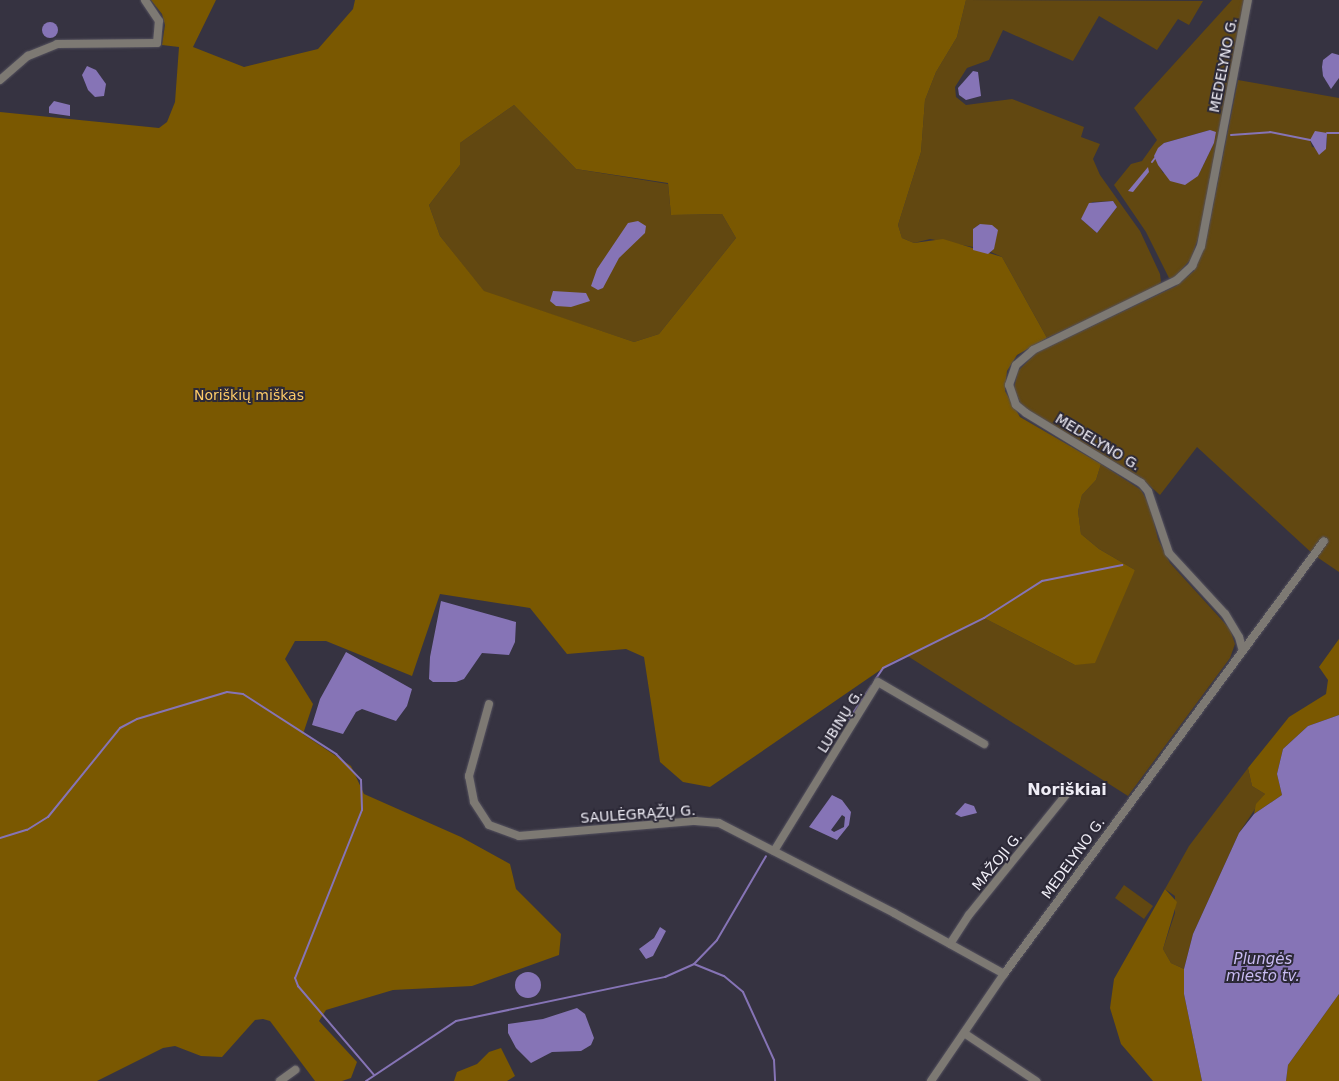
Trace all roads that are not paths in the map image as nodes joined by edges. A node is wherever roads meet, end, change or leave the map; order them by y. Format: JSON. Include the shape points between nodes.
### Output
{"nodes":[{"id":1,"x":145,"y":0,"type":"edge"},
{"id":2,"x":1248,"y":0,"type":"edge"},
{"id":3,"x":0,"y":80,"type":"edge"},
{"id":4,"x":1324,"y":541,"type":"dead end"},
{"id":5,"x":1242,"y":648,"type":"junction"},
{"id":6,"x":489,"y":704,"type":"dead end"},
{"id":7,"x":984,"y":744,"type":"dead end"},
{"id":8,"x":1066,"y":795,"type":"dead end"},
{"id":9,"x":774,"y":851,"type":"junction"},
{"id":10,"x":950,"y":944,"type":"junction"},
{"id":11,"x":1004,"y":974,"type":"junction"},
{"id":12,"x":964,"y":1033,"type":"junction"},
{"id":13,"x":295,"y":1070,"type":"dead end"},
{"id":14,"x":280,"y":1081,"type":"edge"},
{"id":15,"x":931,"y":1081,"type":"edge"},
{"id":16,"x":1036,"y":1081,"type":"edge"}],
"edges":[{"from":1,"to":3,"type":"street","via":[[159,21],[157,43],[57,44],[28,56]]},
{"from":2,"to":5,"type":"street","name":"MEDELYNO G.","via":[[1201,246],[1192,266],[1177,280],[1025,355],[1012,371],[1010,385],[1016,404],[1026,413],[1148,490],[1168,553],[1225,614],[1237,632]]},
{"from":4,"to":5,"type":"street"},
{"from":5,"to":11,"type":"street","name":"MEDELYNO G."},
{"from":6,"to":9,"type":"street","name":"SAULĖGRĄŽŲ G.","via":[[469,776],[474,802],[489,825],[519,836],[695,821],[719,823]]},
{"from":7,"to":9,"type":"street","name":"LUBINŲ G.","via":[[878,682]]},
{"from":8,"to":10,"type":"street","name":"MAŽOJI G.","via":[[968,915]]},
{"from":9,"to":10,"type":"street","name":"SAULĖGRĄŽŲ G."},
{"from":10,"to":11,"type":"street","name":"SAULĖGRĄŽŲ G."},
{"from":11,"to":12,"type":"street","name":"MEDELYNO G."},
{"from":12,"to":15,"type":"street","name":"MEDELYNO G."},
{"from":12,"to":16,"type":"street"},
{"from":13,"to":14,"type":"street"}]}
